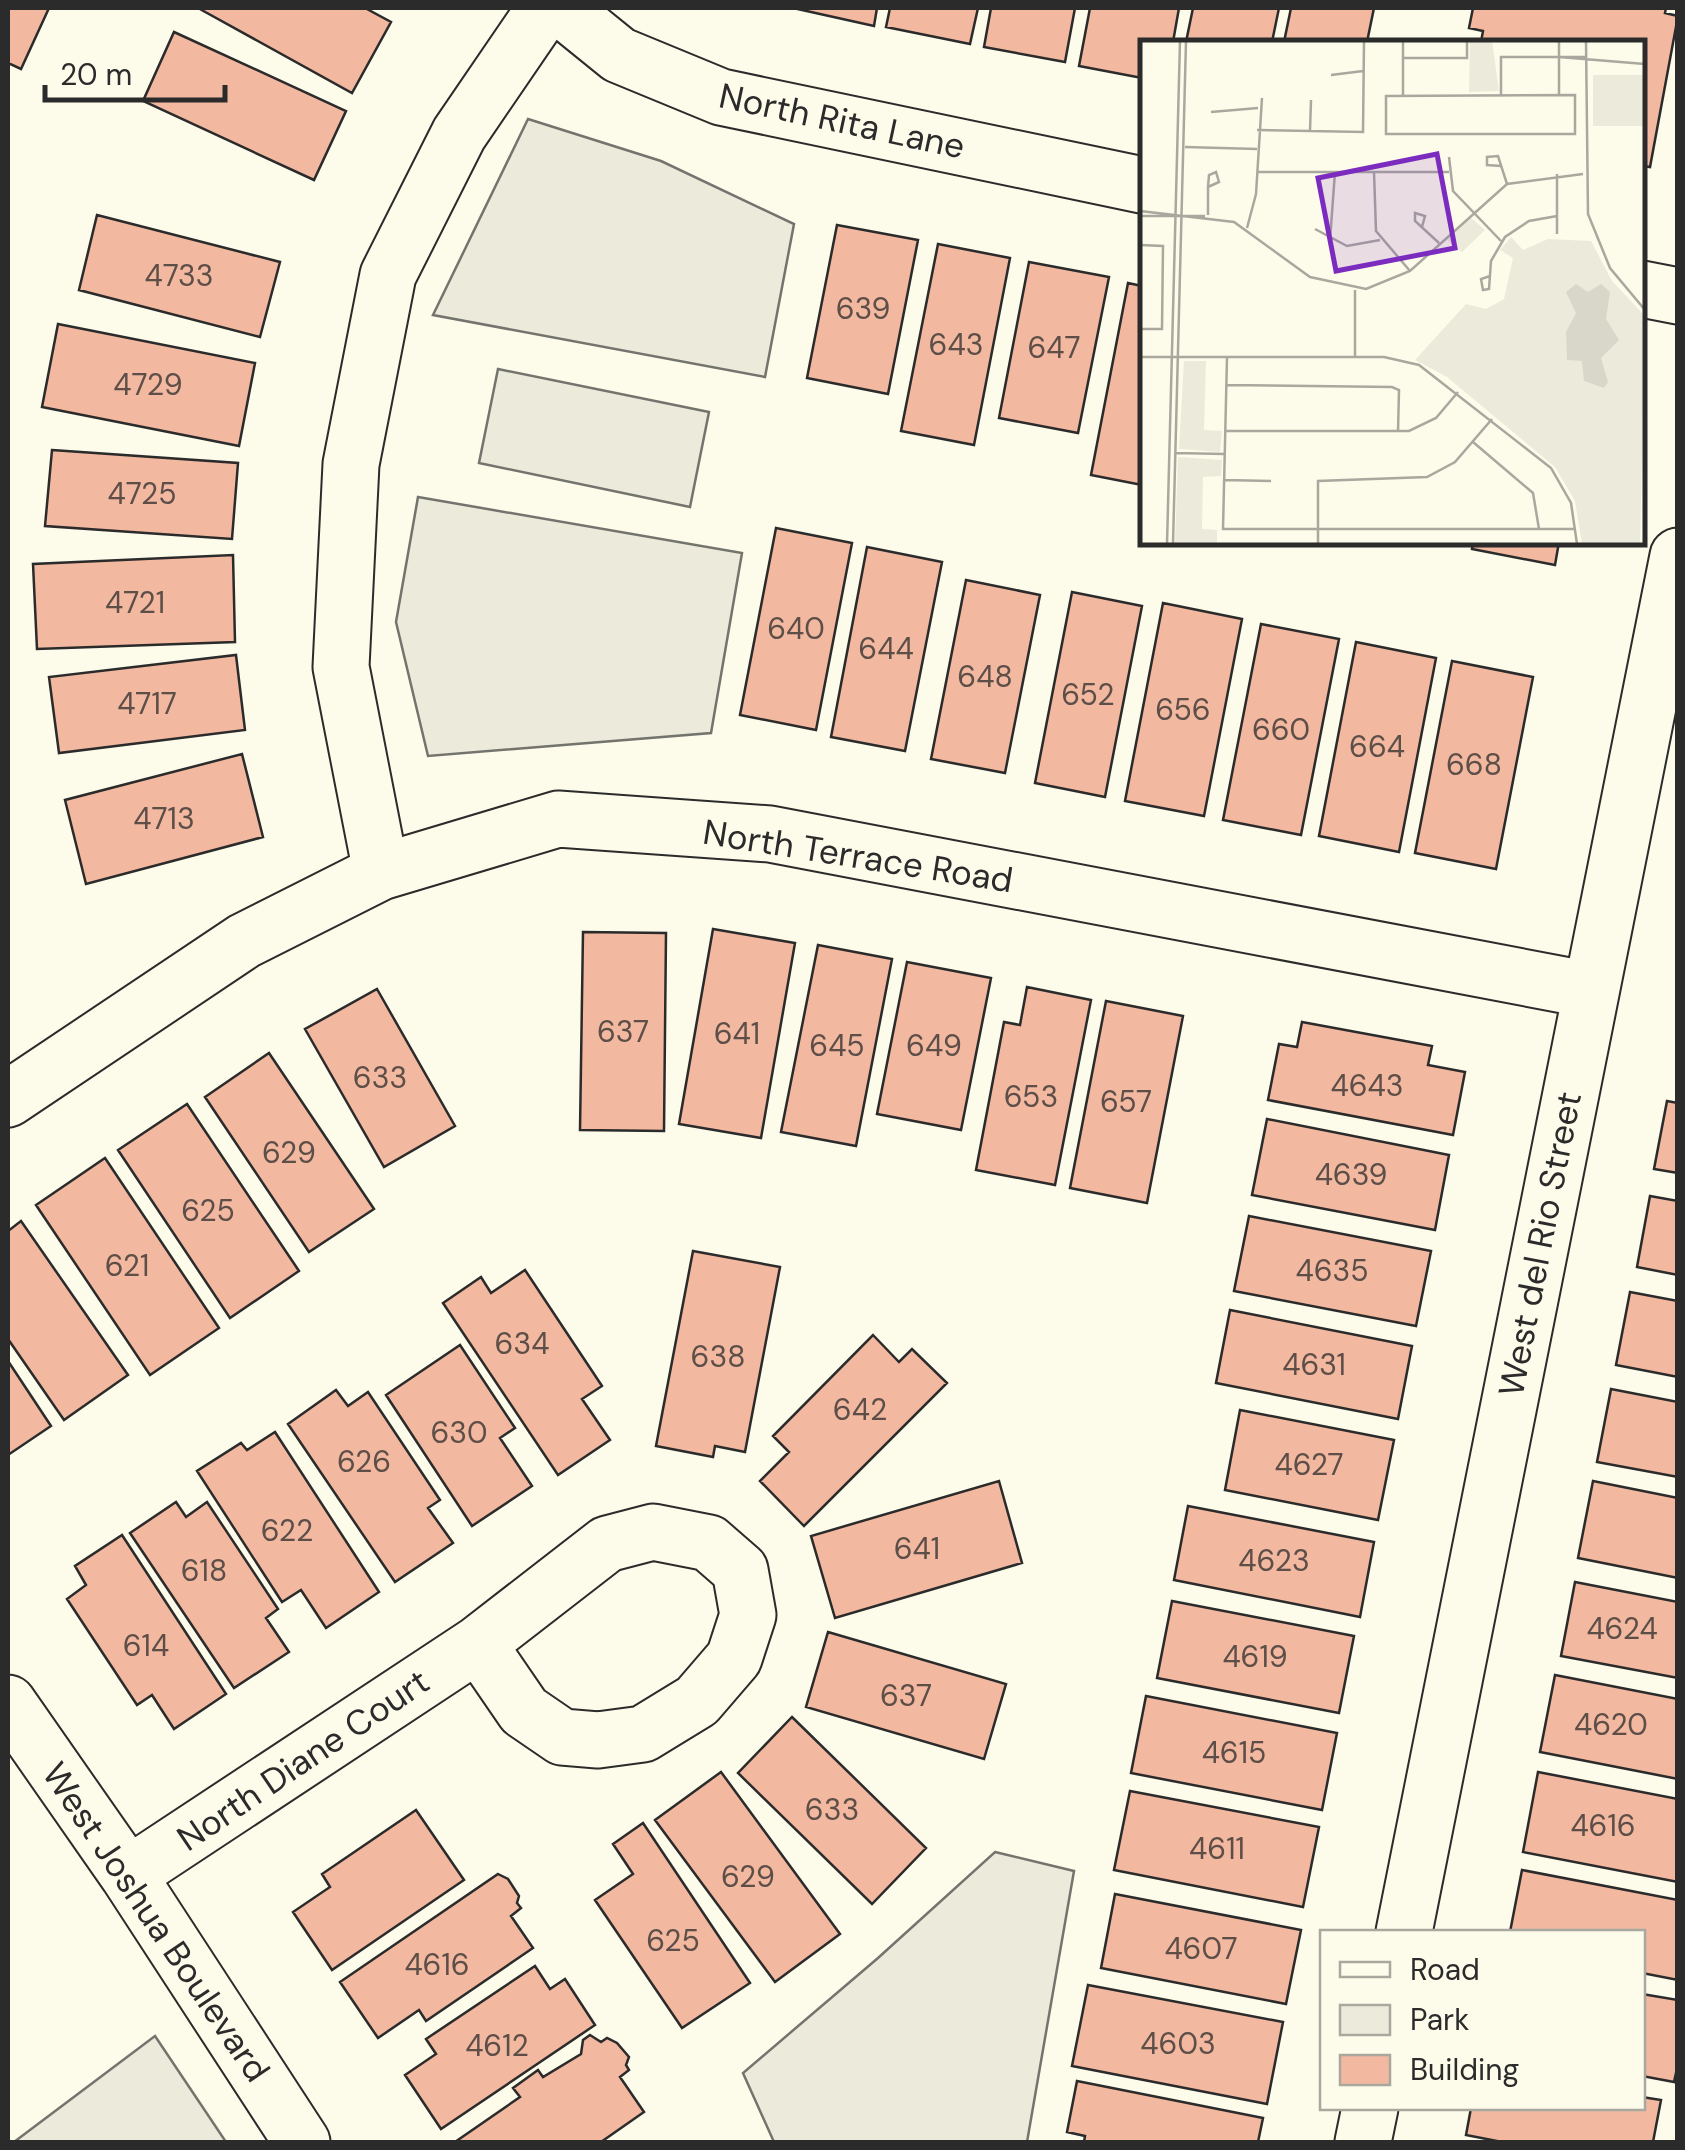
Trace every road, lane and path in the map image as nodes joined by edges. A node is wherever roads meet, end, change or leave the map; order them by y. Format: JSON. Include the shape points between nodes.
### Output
{"nodes":[{"id":1,"x":545,"y":8,"type":"edge"},
{"id":2,"x":562,"y":8,"type":"edge"},
{"id":3,"x":1140,"y":185,"type":"edge"},
{"id":4,"x":1645,"y":290,"type":"edge"},
{"id":5,"x":1678,"y":296,"type":"edge"},
{"id":6,"x":1678,"y":556,"type":"edge"},
{"id":7,"x":382,"y":872,"type":"junction"},
{"id":8,"x":1590,"y":990,"type":"junction"},
{"id":9,"x":8,"y":1098,"type":"edge"},
{"id":10,"x":478,"y":1644,"type":"junction"},
{"id":11,"x":8,"y":1703,"type":"edge"},
{"id":12,"x":128,"y":1875,"type":"junction"},
{"id":13,"x":1404,"y":1930,"type":"edge"},
{"id":14,"x":1370,"y":2110,"type":"edge"},
{"id":15,"x":302,"y":2142,"type":"edge"},
{"id":16,"x":1363,"y":2142,"type":"edge"}],
"edges":[{"from":1,"to":7,"type":"street","via":[[459,134],[388,274],[355,445],[341,668]]},
{"from":2,"to":3,"type":"street","name":"North Rita Lane","via":[[619,56],[721,97]]},
{"from":4,"to":5,"type":"street"},
{"from":6,"to":8,"type":"street","name":"West del Rio Street"},
{"from":7,"to":8,"type":"street","name":"North Terrace Road","via":[[558,818],[770,834]]},
{"from":7,"to":9,"type":"street","name":"North Terrace Road","via":[[244,941]]},
{"from":8,"to":13,"type":"street","name":"West del Rio Street"},
{"from":10,"to":10,"type":"street","name":"North Diane Court","via":[[607,1544],[653,1532],[708,1543],[740,1570],[748,1615],[734,1658],[697,1701],[643,1734],[562,1737],[524,1711]]},
{"from":10,"to":12,"type":"street","name":"North Diane Court"},
{"from":11,"to":12,"type":"street","name":"West Joshua Boulevard"},
{"from":12,"to":15,"type":"street","name":"West Joshua Boulevard"},
{"from":14,"to":16,"type":"street"}]}
